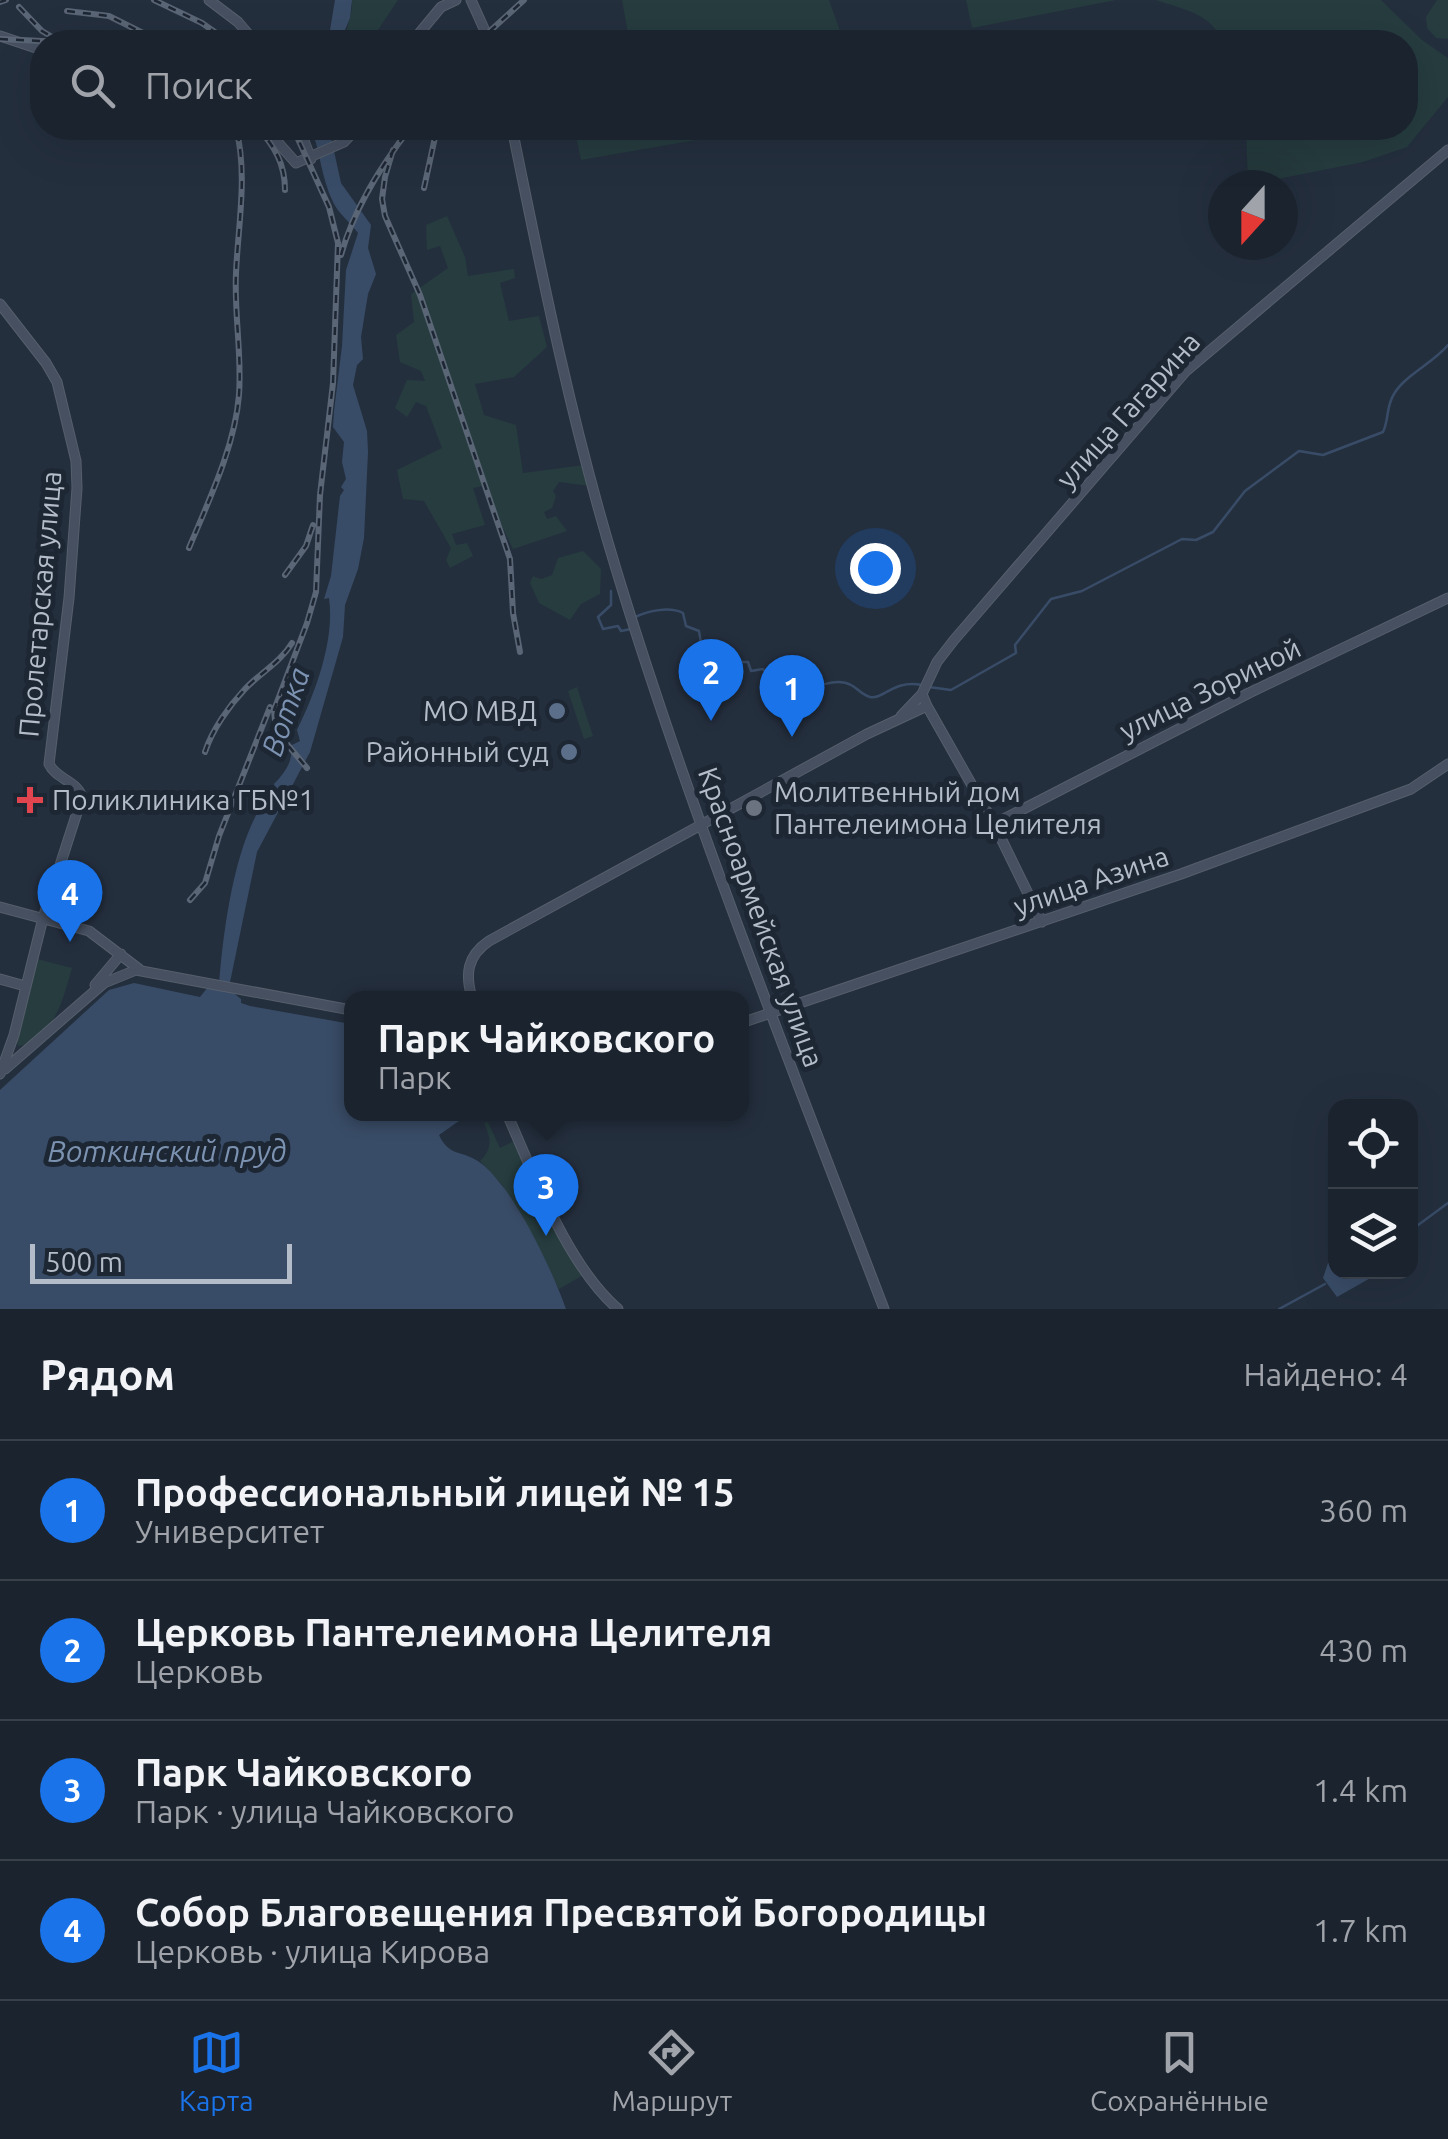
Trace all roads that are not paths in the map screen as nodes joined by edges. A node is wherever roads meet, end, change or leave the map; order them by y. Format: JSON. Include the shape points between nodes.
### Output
{"nodes":[{"id":1,"x":209,"y":0,"type":"edge"},
{"id":2,"x":456,"y":0,"type":"edge"},
{"id":3,"x":471,"y":0,"type":"edge"},
{"id":4,"x":245,"y":30,"type":"edge"},
{"id":5,"x":422,"y":30,"type":"edge"},
{"id":6,"x":485,"y":30,"type":"edge"},
{"id":7,"x":0,"y":36,"type":"edge"},
{"id":8,"x":30,"y":46,"type":"edge"},
{"id":9,"x":275,"y":140,"type":"edge"},
{"id":10,"x":305,"y":140,"type":"edge"},
{"id":11,"x":346,"y":140,"type":"edge"},
{"id":12,"x":515,"y":140,"type":"edge"},
{"id":13,"x":1448,"y":150,"type":"edge"},
{"id":14,"x":313,"y":158,"type":"junction"},
{"id":15,"x":0,"y":304,"type":"edge"},
{"id":16,"x":1448,"y":598,"type":"edge"},
{"id":17,"x":922,"y":694,"type":"junction"},
{"id":18,"x":927,"y":706,"type":"junction"},
{"id":19,"x":901,"y":716,"type":"junction"},
{"id":20,"x":1448,"y":764,"type":"edge"},
{"id":21,"x":994,"y":824,"type":"junction"},
{"id":22,"x":701,"y":826,"type":"junction"},
{"id":23,"x":0,"y":907,"type":"edge"},
{"id":24,"x":43,"y":918,"type":"junction"},
{"id":25,"x":1042,"y":922,"type":"junction"},
{"id":26,"x":121,"y":954,"type":"junction"},
{"id":27,"x":141,"y":970,"type":"junction"},
{"id":28,"x":0,"y":980,"type":"edge"},
{"id":29,"x":26,"y":986,"type":"junction"},
{"id":30,"x":470,"y":991,"type":"edge"},
{"id":31,"x":76,"y":1006,"type":"junction"},
{"id":32,"x":344,"y":1009,"type":"edge"},
{"id":33,"x":773,"y":1012,"type":"junction"},
{"id":34,"x":749,"y":1021,"type":"edge"},
{"id":35,"x":14,"y":1035,"type":"junction"},
{"id":36,"x":33,"y":1046,"type":"junction"},
{"id":37,"x":0,"y":1074,"type":"edge"},
{"id":38,"x":511,"y":1121,"type":"edge"},
{"id":39,"x":618,"y":1309,"type":"edge"},
{"id":40,"x":884,"y":1309,"type":"edge"}],
"edges":[{"from":1,"to":4,"type":"main road"},
{"from":2,"to":5,"type":"main road"},
{"from":3,"to":6,"type":"main road"},
{"from":7,"to":8,"type":"main road"},
{"from":9,"to":14,"type":"main road","via":[[292,162]]},
{"from":10,"to":14,"type":"main road"},
{"from":11,"to":14,"type":"main road"},
{"from":12,"to":22,"type":"main road","name":"Красноармейская улица","via":[[607,538]]},
{"from":13,"to":17,"type":"main road","name":"улица Гагарина","via":[[1186,371],[954,640]]},
{"from":15,"to":24,"type":"main road","name":"Пролетарская улица","via":[[57,382],[76,461],[69,598],[48,764],[82,797]]},
{"from":16,"to":21,"type":"main road","name":"улица Зориной"},
{"from":17,"to":18,"type":"main road"},
{"from":17,"to":19,"type":"main road","name":"улица Гагарина"},
{"from":18,"to":19,"type":"main road"},
{"from":18,"to":21,"type":"main road"},
{"from":19,"to":22,"type":"main road"},
{"from":20,"to":25,"type":"main road","name":"улица Азина","via":[[1411,788]]},
{"from":21,"to":25,"type":"main road"},
{"from":22,"to":30,"type":"main road","via":[[482,946],[469,966]]},
{"from":22,"to":33,"type":"main road","name":"Красноармейская улица"},
{"from":23,"to":24,"type":"main road"},
{"from":24,"to":26,"type":"main road","via":[[89,931]]},
{"from":24,"to":29,"type":"main road"},
{"from":25,"to":33,"type":"main road","name":"улица Азина"},
{"from":26,"to":27,"type":"main road"},
{"from":26,"to":31,"type":"main road"},
{"from":27,"to":31,"type":"main road","via":[[110,980]]},
{"from":27,"to":32,"type":"main road"},
{"from":28,"to":29,"type":"main road"},
{"from":29,"to":35,"type":"main road"},
{"from":31,"to":36,"type":"main road"},
{"from":33,"to":34,"type":"main road","name":"улица Азина"},
{"from":33,"to":40,"type":"main road","name":"Красноармейская улица"},
{"from":35,"to":36,"type":"main road","via":[[20,1048]]},
{"from":35,"to":37,"type":"main road"},
{"from":36,"to":37,"type":"main road"},
{"from":38,"to":39,"type":"main road","via":[[546,1204]]}]}
